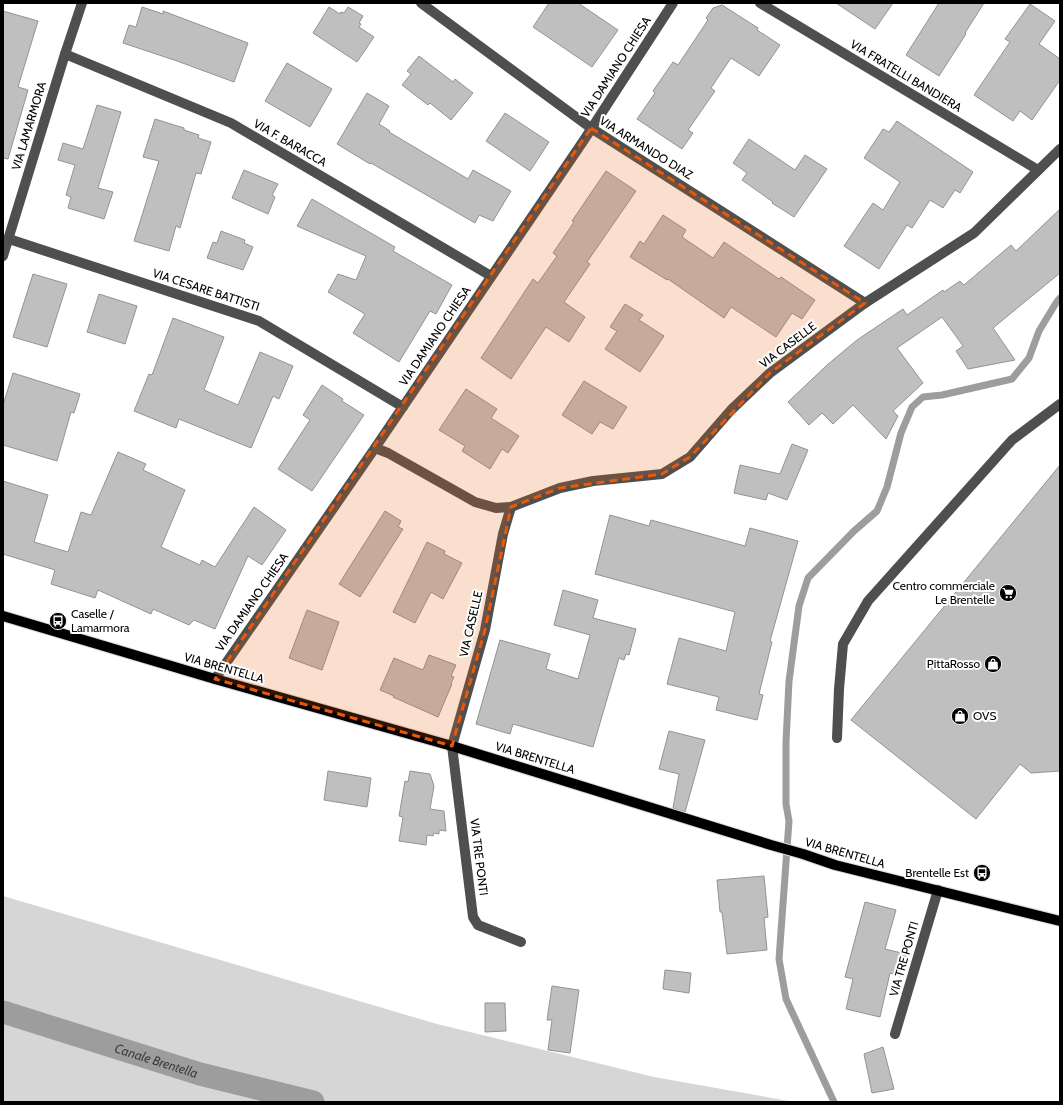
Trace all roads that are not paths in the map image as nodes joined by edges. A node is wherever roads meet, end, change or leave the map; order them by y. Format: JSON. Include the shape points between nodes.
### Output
{"nodes":[{"id":1,"x":82,"y":3,"type":"edge"},
{"id":2,"x":421,"y":3,"type":"edge"},
{"id":3,"x":673,"y":3,"type":"edge"},
{"id":4,"x":760,"y":3,"type":"edge"},
{"id":5,"x":65,"y":54,"type":"junction"},
{"id":6,"x":591,"y":128,"type":"junction"},
{"id":7,"x":1060,"y":149,"type":"edge"},
{"id":8,"x":1038,"y":170,"type":"junction"},
{"id":9,"x":9,"y":239,"type":"junction"},
{"id":10,"x":3,"y":256,"type":"edge"},
{"id":11,"x":491,"y":276,"type":"junction"},
{"id":12,"x":865,"y":303,"type":"junction"},
{"id":13,"x":1060,"y":404,"type":"edge"},
{"id":14,"x":403,"y":407,"type":"junction"},
{"id":15,"x":375,"y":448,"type":"junction"},
{"id":16,"x":511,"y":507,"type":"junction"},
{"id":17,"x":3,"y":616,"type":"edge"},
{"id":18,"x":215,"y":679,"type":"junction"},
{"id":19,"x":837,"y":738,"type":"dead end"},
{"id":20,"x":452,"y":746,"type":"junction"},
{"id":21,"x":938,"y":890,"type":"junction"},
{"id":22,"x":1060,"y":922,"type":"edge"},
{"id":23,"x":521,"y":942,"type":"dead end"},
{"id":24,"x":895,"y":1034,"type":"dead end"}],
"edges":[{"from":1,"to":5,"type":"street","name":"VIA LAMARMORA"},
{"from":2,"to":6,"type":"street","name":"VIA ARMANDO DIAZ"},
{"from":3,"to":6,"type":"street","name":"VIA DAMIANO CHIESA"},
{"from":4,"to":8,"type":"street","name":"VIA FRATELLI BANDIERA"},
{"from":5,"to":9,"type":"street","name":"VIA LAMARMORA"},
{"from":5,"to":11,"type":"street","name":"VIA F. BARACCA","via":[[230,123]]},
{"from":6,"to":11,"type":"street","name":"VIA DAMIANO CHIESA"},
{"from":6,"to":12,"type":"street","name":"VIA ARMANDO DIAZ"},
{"from":7,"to":8,"type":"street","name":"VIA CASELLE"},
{"from":8,"to":12,"type":"street","name":"VIA CASELLE","via":[[974,233]]},
{"from":9,"to":10,"type":"street","name":"VIA LAMARMORA"},
{"from":9,"to":14,"type":"street","name":"VIA CESARE BATTISTI","via":[[259,321]]},
{"from":11,"to":14,"type":"street","name":"VIA DAMIANO CHIESA"},
{"from":12,"to":16,"type":"street","name":"VIA CASELLE","via":[[770,373],[731,410],[690,457],[662,474],[593,481],[560,488]]},
{"from":13,"to":19,"type":"street","via":[[1012,440],[868,601],[843,644]]},
{"from":14,"to":15,"type":"street","name":"VIA DAMIANO CHIESA"},
{"from":15,"to":16,"type":"street","name":"VIA CASELLE","via":[[475,502],[496,508]]},
{"from":15,"to":18,"type":"street","name":"VIA DAMIANO CHIESA"},
{"from":16,"to":20,"type":"street","name":"VIA CASELLE","via":[[503,534],[485,630]]},
{"from":17,"to":18,"type":"main road","name":"VIA BRENTELLA"},
{"from":18,"to":20,"type":"main road","name":"VIA BRENTELLA"},
{"from":20,"to":21,"type":"main road","name":"VIA BRENTELLA","via":[[770,846]]},
{"from":20,"to":23,"type":"street","name":"VIA TRE PONTI","via":[[473,917],[478,925]]},
{"from":21,"to":22,"type":"main road","name":"VIA BRENTELLA"},
{"from":21,"to":24,"type":"street","name":"VIA TRE PONTI"}]}
